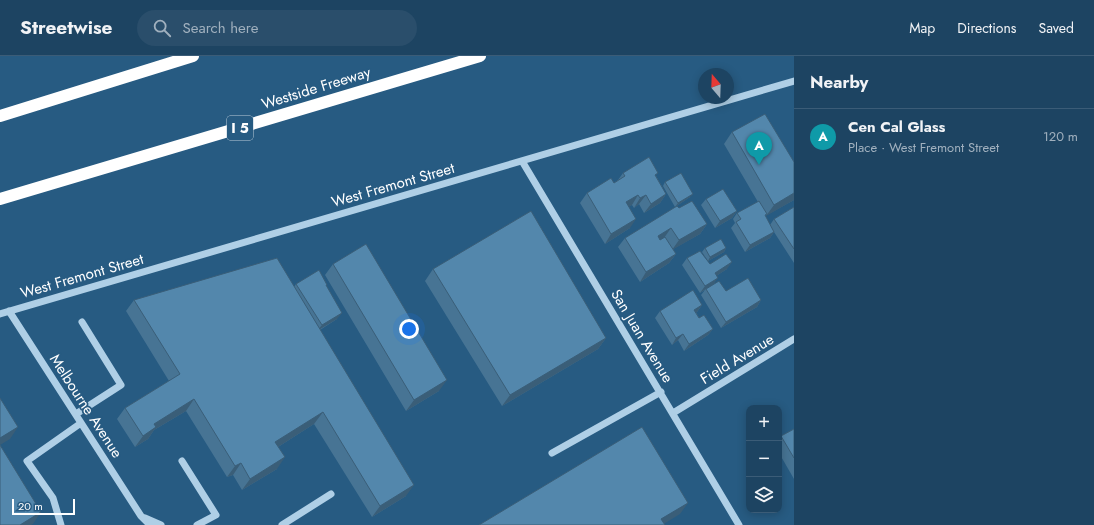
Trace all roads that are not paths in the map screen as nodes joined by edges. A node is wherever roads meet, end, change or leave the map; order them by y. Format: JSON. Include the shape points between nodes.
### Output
{"nodes":[{"id":1,"x":193,"y":56,"type":"edge"},
{"id":2,"x":480,"y":56,"type":"edge"},
{"id":3,"x":794,"y":81,"type":"edge"},
{"id":4,"x":0,"y":116,"type":"edge"},
{"id":5,"x":522,"y":161,"type":"junction"},
{"id":6,"x":0,"y":199,"type":"edge"},
{"id":7,"x":9,"y":311,"type":"junction"},
{"id":8,"x":0,"y":314,"type":"edge"},
{"id":9,"x":82,"y":322,"type":"dead end"},
{"id":10,"x":794,"y":340,"type":"edge"},
{"id":11,"x":660,"y":392,"type":"junction"},
{"id":12,"x":673,"y":413,"type":"junction"},
{"id":13,"x":76,"y":414,"type":"junction"},
{"id":14,"x":82,"y":423,"type":"junction"},
{"id":15,"x":552,"y":453,"type":"dead end"},
{"id":16,"x":182,"y":462,"type":"dead end"},
{"id":17,"x":331,"y":494,"type":"dead end"},
{"id":18,"x":141,"y":516,"type":"junction"},
{"id":19,"x":61,"y":525,"type":"edge"},
{"id":20,"x":140,"y":525,"type":"edge"},
{"id":21,"x":150,"y":525,"type":"edge"},
{"id":22,"x":160,"y":525,"type":"edge"},
{"id":23,"x":198,"y":525,"type":"edge"},
{"id":24,"x":282,"y":525,"type":"edge"},
{"id":25,"x":739,"y":525,"type":"edge"}],
"edges":[{"from":1,"to":4,"type":"highway"},
{"from":2,"to":6,"type":"highway","name":"Westside Freeway","number":"I 5"},
{"from":3,"to":5,"type":"street","name":"West Fremont Street"},
{"from":5,"to":7,"type":"street","name":"West Fremont Street"},
{"from":5,"to":11,"type":"street","name":"San Juan Avenue"},
{"from":7,"to":8,"type":"street","name":"West Fremont Street"},
{"from":7,"to":13,"type":"street","name":"Melbourne Avenue"},
{"from":9,"to":13,"type":"street","via":[[121,385]]},
{"from":10,"to":12,"type":"street","name":"Field Avenue"},
{"from":11,"to":12,"type":"street","name":"San Juan Avenue"},
{"from":11,"to":15,"type":"street"},
{"from":12,"to":25,"type":"street","name":"San Juan Avenue"},
{"from":13,"to":14,"type":"street","name":"Melbourne Avenue"},
{"from":14,"to":18,"type":"street","name":"Melbourne Avenue"},
{"from":14,"to":19,"type":"street","via":[[27,461],[52,498]]},
{"from":16,"to":23,"type":"street","via":[[216,515]]},
{"from":17,"to":24,"type":"street"},
{"from":18,"to":20,"type":"street"},
{"from":18,"to":21,"type":"street","name":"Melbourne Avenue"},
{"from":18,"to":22,"type":"street"}]}
